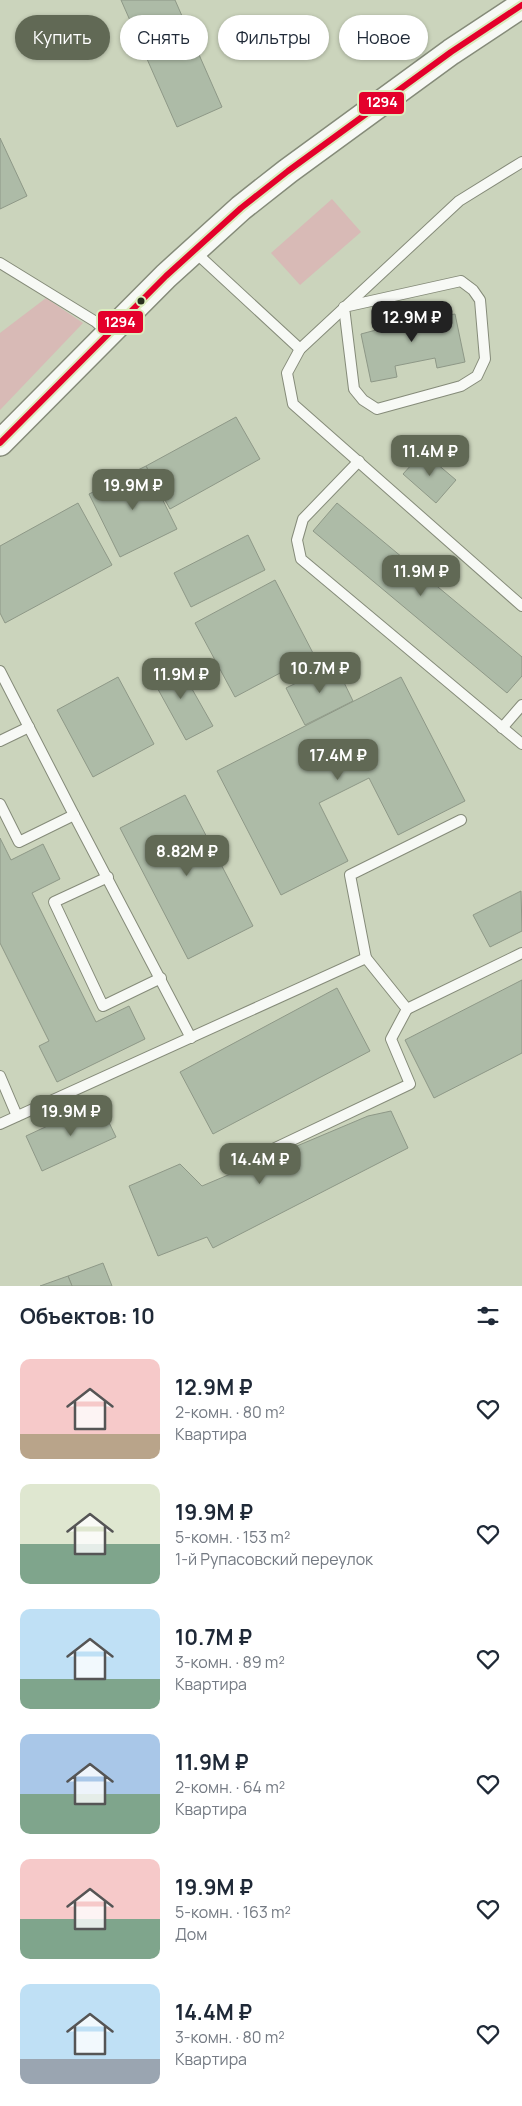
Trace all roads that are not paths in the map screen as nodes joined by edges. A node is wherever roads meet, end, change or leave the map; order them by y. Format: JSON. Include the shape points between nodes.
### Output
{"nodes":[{"id":1,"x":522,"y":6,"type":"edge"},
{"id":2,"x":522,"y":162,"type":"edge"},
{"id":3,"x":193,"y":250,"type":"junction"},
{"id":4,"x":0,"y":263,"type":"edge"},
{"id":5,"x":344,"y":307,"type":"junction"},
{"id":6,"x":108,"y":333,"type":"junction"},
{"id":7,"x":300,"y":349,"type":"junction"},
{"id":8,"x":0,"y":443,"type":"edge"},
{"id":9,"x":358,"y":461,"type":"junction"},
{"id":10,"x":522,"y":606,"type":"edge"},
{"id":11,"x":0,"y":671,"type":"edge"},
{"id":12,"x":522,"y":705,"type":"edge"},
{"id":13,"x":28,"y":727,"type":"junction"},
{"id":14,"x":502,"y":728,"type":"junction"},
{"id":15,"x":0,"y":741,"type":"edge"},
{"id":16,"x":522,"y":744,"type":"edge"},
{"id":17,"x":0,"y":804,"type":"edge"},
{"id":18,"x":74,"y":815,"type":"junction"},
{"id":19,"x":461,"y":820,"type":"dead end"},
{"id":20,"x":108,"y":877,"type":"junction"},
{"id":21,"x":522,"y":953,"type":"edge"},
{"id":22,"x":366,"y":958,"type":"junction"},
{"id":23,"x":161,"y":978,"type":"junction"},
{"id":24,"x":406,"y":1009,"type":"junction"},
{"id":25,"x":191,"y":1038,"type":"junction"},
{"id":26,"x":0,"y":1076,"type":"edge"},
{"id":27,"x":17,"y":1116,"type":"junction"},
{"id":28,"x":0,"y":1124,"type":"edge"},
{"id":29,"x":250,"y":1160,"type":"dead end"}],
"edges":[{"from":1,"to":3,"type":"street","via":[[451,52],[288,171]]},
{"from":2,"to":5,"type":"lane","via":[[459,201]]},
{"from":3,"to":6,"type":"street"},
{"from":3,"to":7,"type":"lane"},
{"from":4,"to":6,"type":"lane","via":[[96,322]]},
{"from":5,"to":5,"type":"lane","via":[[354,389],[377,409],[461,386],[477,376],[485,359],[480,300],[461,282]]},
{"from":5,"to":7,"type":"lane"},
{"from":6,"to":8,"type":"street"},
{"from":7,"to":9,"type":"lane","via":[[287,373],[293,404]]},
{"from":9,"to":10,"type":"lane"},
{"from":9,"to":14,"type":"lane","via":[[303,519],[297,540],[301,559]]},
{"from":11,"to":13,"type":"lane"},
{"from":12,"to":14,"type":"lane"},
{"from":13,"to":15,"type":"lane"},
{"from":13,"to":18,"type":"lane"},
{"from":14,"to":16,"type":"lane"},
{"from":17,"to":18,"type":"lane","via":[[19,842]]},
{"from":18,"to":20,"type":"lane"},
{"from":19,"to":22,"type":"lane","via":[[350,876]]},
{"from":20,"to":23,"type":"lane"},
{"from":20,"to":23,"type":"lane","via":[[54,902],[103,1006]]},
{"from":21,"to":24,"type":"lane"},
{"from":22,"to":24,"type":"lane"},
{"from":22,"to":25,"type":"lane"},
{"from":23,"to":25,"type":"lane"},
{"from":24,"to":29,"type":"lane","via":[[391,1038],[410,1084]]},
{"from":25,"to":27,"type":"lane"},
{"from":26,"to":27,"type":"lane"},
{"from":27,"to":28,"type":"lane"}]}
